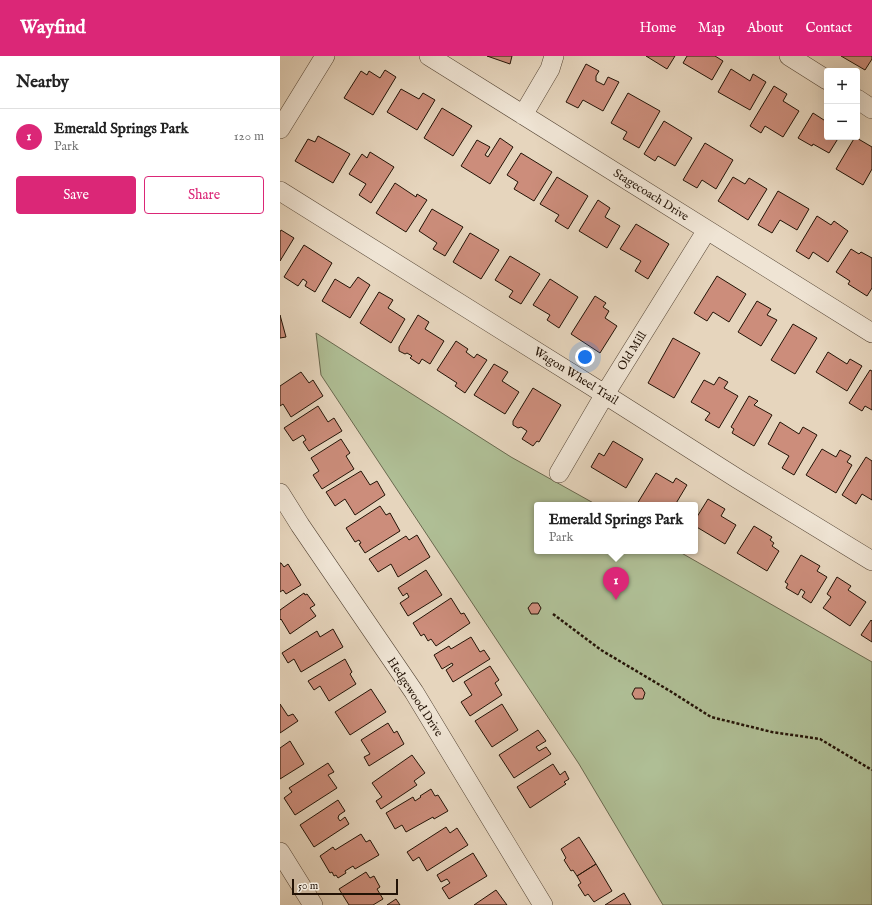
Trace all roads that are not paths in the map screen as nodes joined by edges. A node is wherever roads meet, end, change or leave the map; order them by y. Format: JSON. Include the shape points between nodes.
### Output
{"nodes":[{"id":1,"x":325,"y":56,"type":"edge"},
{"id":2,"x":429,"y":56,"type":"edge"},
{"id":3,"x":554,"y":56,"type":"edge"},
{"id":4,"x":789,"y":56,"type":"edge"},
{"id":5,"x":824,"y":78,"type":"edge"},
{"id":6,"x":860,"y":101,"type":"edge"},
{"id":7,"x":872,"y":109,"type":"edge"},
{"id":8,"x":523,"y":115,"type":"junction"},
{"id":9,"x":280,"y":129,"type":"edge"},
{"id":10,"x":280,"y":191,"type":"edge"},
{"id":11,"x":707,"y":230,"type":"junction"},
{"id":12,"x":872,"y":333,"type":"edge"},
{"id":13,"x":605,"y":394,"type":"junction"},
{"id":14,"x":559,"y":473,"type":"dead end"},
{"id":15,"x":280,"y":493,"type":"edge"},
{"id":16,"x":872,"y":561,"type":"edge"},
{"id":17,"x":280,"y":852,"type":"edge"},
{"id":18,"x":313,"y":905,"type":"edge"},
{"id":19,"x":543,"y":905,"type":"edge"}],
"edges":[{"from":1,"to":9,"type":"street"},
{"from":2,"to":8,"type":"street","name":"Stagecoach Drive"},
{"from":3,"to":8,"type":"street"},
{"from":4,"to":5,"type":"street"},
{"from":6,"to":7,"type":"street"},
{"from":8,"to":11,"type":"street","name":"Stagecoach Drive"},
{"from":10,"to":13,"type":"street","name":"Wagon Wheel Trail"},
{"from":11,"to":12,"type":"street","name":"Stagecoach Drive"},
{"from":11,"to":13,"type":"street","name":"Old Mill"},
{"from":13,"to":14,"type":"street","name":"Old Mill"},
{"from":13,"to":16,"type":"street","name":"Wagon Wheel Trail"},
{"from":15,"to":19,"type":"street","name":"Hedgewood Drive","via":[[414,692]]},
{"from":17,"to":18,"type":"street"}]}
